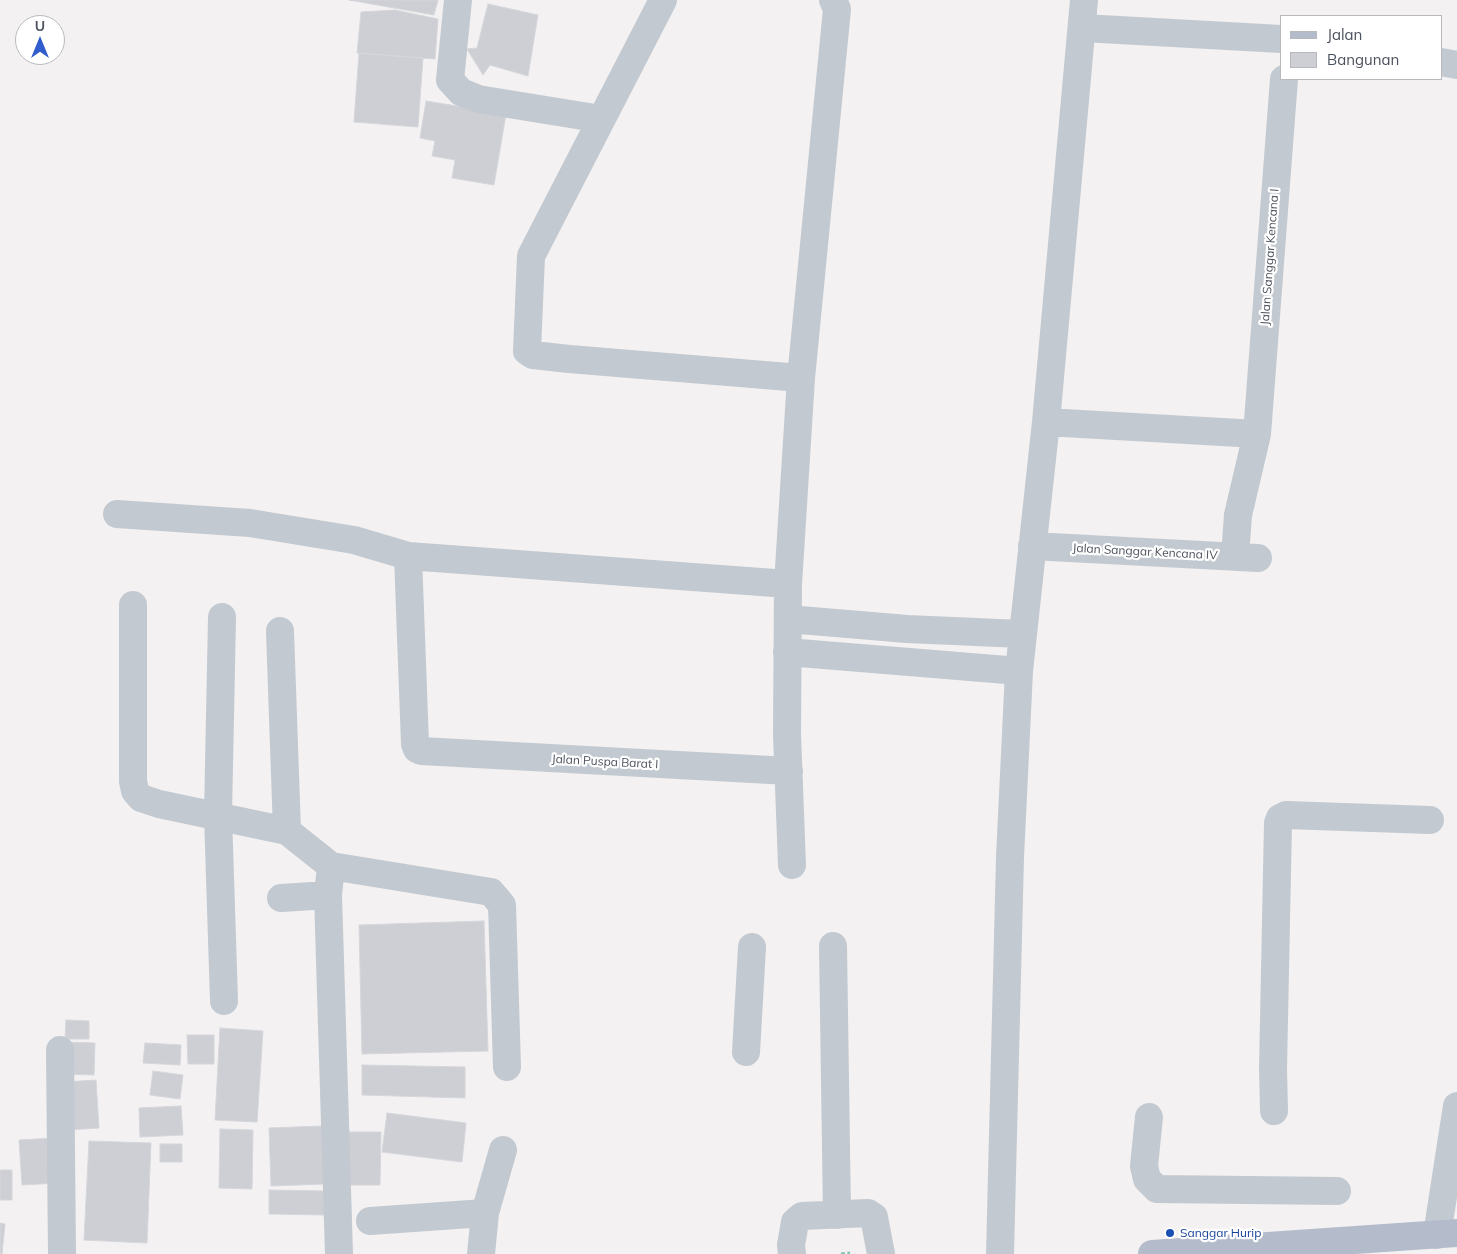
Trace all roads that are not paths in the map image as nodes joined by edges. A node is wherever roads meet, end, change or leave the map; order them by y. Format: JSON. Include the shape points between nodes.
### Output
{"nodes":[{"id":1,"x":458,"y":0,"type":"edge"},
{"id":2,"x":663,"y":0,"type":"edge"},
{"id":3,"x":833,"y":0,"type":"edge"},
{"id":4,"x":1084,"y":0,"type":"edge"},
{"id":5,"x":1083,"y":28,"type":"junction"},
{"id":6,"x":1280,"y":40,"type":"edge"},
{"id":7,"x":1442,"y":62,"type":"edge"},
{"id":8,"x":1457,"y":65,"type":"edge"},
{"id":9,"x":1284,"y":80,"type":"edge"},
{"id":10,"x":601,"y":118,"type":"junction"},
{"id":11,"x":801,"y":378,"type":"junction"},
{"id":12,"x":1046,"y":422,"type":"junction"},
{"id":13,"x":1257,"y":434,"type":"junction"},
{"id":14,"x":117,"y":514,"type":"dead end"},
{"id":15,"x":1032,"y":546,"type":"junction"},
{"id":16,"x":408,"y":556,"type":"junction"},
{"id":17,"x":1246,"y":557,"type":"joint"},
{"id":18,"x":788,"y":584,"type":"junction"},
{"id":19,"x":133,"y":605,"type":"dead end"},
{"id":20,"x":222,"y":617,"type":"dead end"},
{"id":21,"x":788,"y":619,"type":"junction"},
{"id":22,"x":280,"y":631,"type":"dead end"},
{"id":23,"x":1022,"y":634,"type":"junction"},
{"id":24,"x":787,"y":652,"type":"junction"},
{"id":25,"x":1019,"y":671,"type":"junction"},
{"id":26,"x":789,"y":771,"type":"junction"},
{"id":27,"x":218,"y":815,"type":"junction"},
{"id":28,"x":1430,"y":820,"type":"dead end"},
{"id":29,"x":286,"y":831,"type":"junction"},
{"id":30,"x":792,"y":865,"type":"dead end"},
{"id":31,"x":331,"y":866,"type":"junction"},
{"id":32,"x":328,"y":896,"type":"junction"},
{"id":33,"x":281,"y":898,"type":"dead end"},
{"id":34,"x":833,"y":946,"type":"dead end"},
{"id":35,"x":752,"y":947,"type":"dead end"},
{"id":36,"x":224,"y":1001,"type":"dead end"},
{"id":37,"x":60,"y":1050,"type":"dead end"},
{"id":38,"x":746,"y":1052,"type":"dead end"},
{"id":39,"x":507,"y":1067,"type":"dead end"},
{"id":40,"x":1457,"y":1106,"type":"edge"},
{"id":41,"x":1274,"y":1111,"type":"dead end"},
{"id":42,"x":1148,"y":1117,"type":"dead end"},
{"id":43,"x":503,"y":1150,"type":"dead end"},
{"id":44,"x":1337,"y":1191,"type":"dead end"},
{"id":45,"x":485,"y":1213,"type":"junction"},
{"id":46,"x":837,"y":1215,"type":"junction"},
{"id":47,"x":370,"y":1221,"type":"dead end"},
{"id":48,"x":1447,"y":1234,"type":"edge"},
{"id":49,"x":62,"y":1254,"type":"edge"},
{"id":50,"x":338,"y":1254,"type":"edge"},
{"id":51,"x":481,"y":1254,"type":"edge"},
{"id":52,"x":792,"y":1254,"type":"edge"},
{"id":53,"x":881,"y":1254,"type":"edge"},
{"id":54,"x":1000,"y":1254,"type":"edge"},
{"id":55,"x":1152,"y":1254,"type":"edge"}],
"edges":[{"from":1,"to":10,"type":"street","via":[[450,80],[461,92],[478,99]]},
{"from":2,"to":10,"type":"street"},
{"from":3,"to":11,"type":"street","via":[[837,9]]},
{"from":4,"to":5,"type":"street"},
{"from":5,"to":6,"type":"street"},
{"from":5,"to":12,"type":"street"},
{"from":7,"to":8,"type":"street"},
{"from":9,"to":13,"type":"street","name":"Jalan Sanggar Kencana I"},
{"from":10,"to":11,"type":"street","via":[[531,256],[527,351],[533,355],[569,359]]},
{"from":11,"to":18,"type":"street"},
{"from":12,"to":13,"type":"street"},
{"from":12,"to":15,"type":"street"},
{"from":13,"to":17,"type":"street","name":"Jalan Sanggar Kencana I","via":[[1238,515]]},
{"from":14,"to":16,"type":"street","via":[[250,522],[354,540]]},
{"from":15,"to":17,"type":"street","name":"Jalan Sanggar Kencana IV"},
{"from":15,"to":23,"type":"street"},
{"from":16,"to":18,"type":"street"},
{"from":16,"to":26,"type":"street","name":"Jalan Puspa Barat I","via":[[416,744],[421,751]]},
{"from":18,"to":21,"type":"street"},
{"from":19,"to":27,"type":"street","via":[[132,781],[135,791],[141,798],[159,804]]},
{"from":20,"to":27,"type":"street"},
{"from":21,"to":23,"type":"street"},
{"from":21,"to":24,"type":"street"},
{"from":22,"to":29,"type":"street"},
{"from":23,"to":25,"type":"street"},
{"from":24,"to":25,"type":"street"},
{"from":24,"to":26,"type":"street"},
{"from":25,"to":54,"type":"street","via":[[1010,857]]},
{"from":26,"to":30,"type":"street"},
{"from":27,"to":29,"type":"street"},
{"from":27,"to":36,"type":"street"},
{"from":28,"to":41,"type":"street","via":[[1286,815],[1280,818]]},
{"from":29,"to":31,"type":"street"},
{"from":31,"to":32,"type":"street"},
{"from":31,"to":39,"type":"street","via":[[491,892],[502,905]]},
{"from":32,"to":33,"type":"street"},
{"from":32,"to":50,"type":"street"},
{"from":34,"to":46,"type":"street"},
{"from":35,"to":38,"type":"street"},
{"from":37,"to":49,"type":"street"},
{"from":40,"to":48,"type":"street"},
{"from":42,"to":44,"type":"street","via":[[1144,1166],[1147,1179],[1157,1189]]},
{"from":43,"to":45,"type":"street"},
{"from":45,"to":47,"type":"street"},
{"from":45,"to":51,"type":"street"},
{"from":46,"to":52,"type":"street","via":[[802,1216],[795,1222]]},
{"from":46,"to":53,"type":"street","via":[[868,1213],[874,1217]]},
{"from":48,"to":55,"type":"main road"}]}
